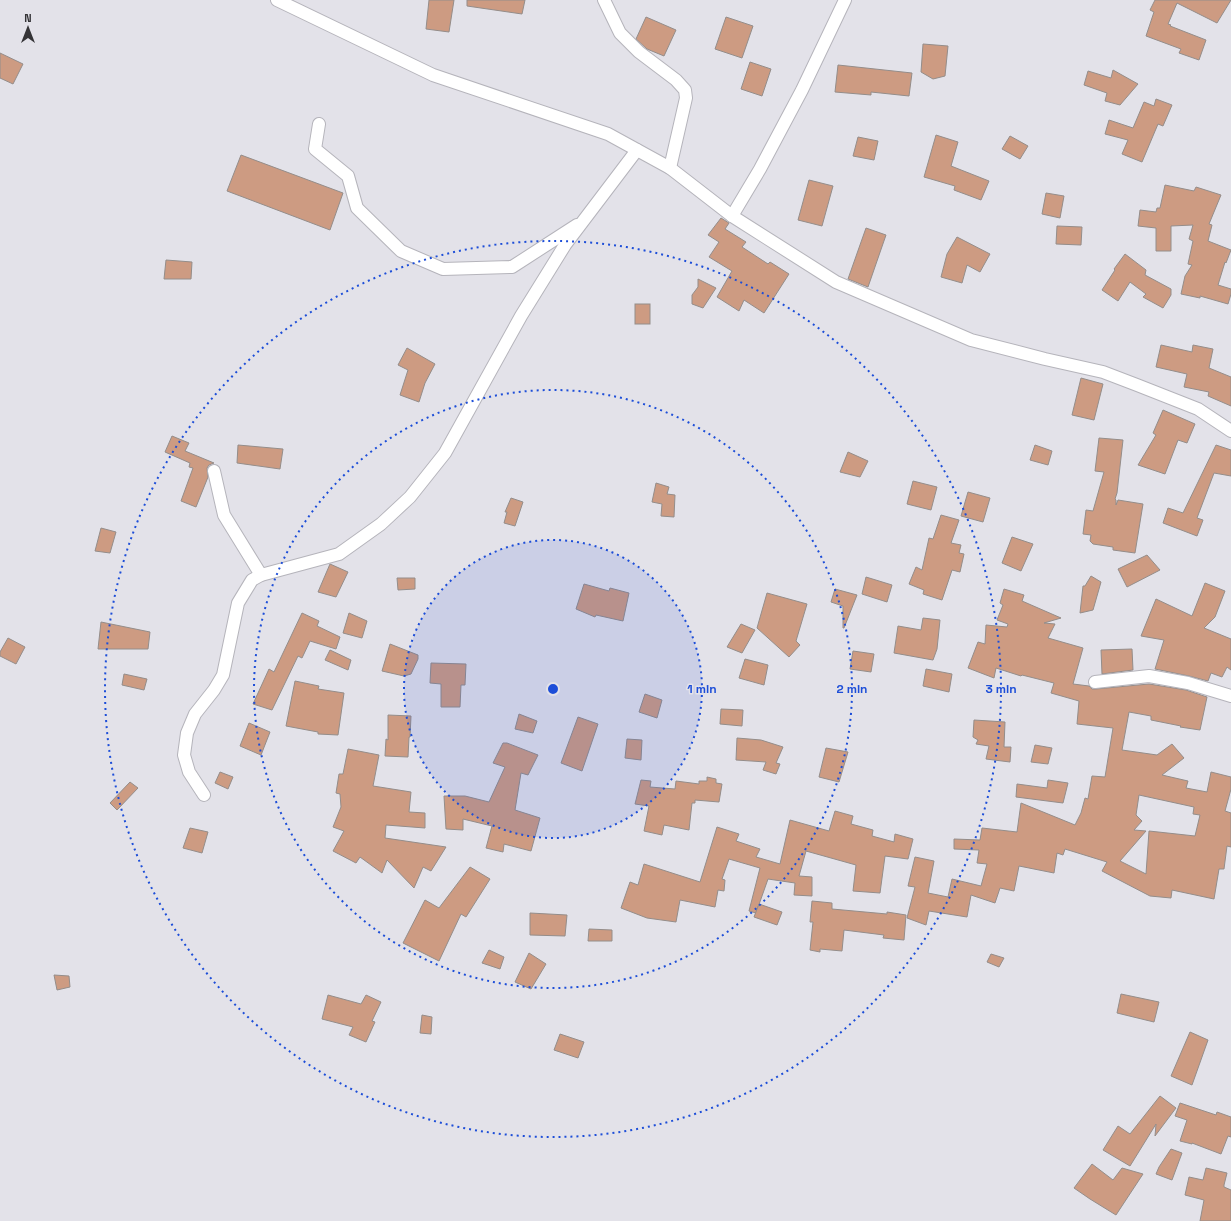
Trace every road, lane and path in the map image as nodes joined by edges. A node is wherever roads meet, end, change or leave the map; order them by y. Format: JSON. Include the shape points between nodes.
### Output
{"nodes":[{"id":1,"x":277,"y":0,"type":"edge"},
{"id":2,"x":604,"y":0,"type":"edge"},
{"id":3,"x":845,"y":0,"type":"edge"},
{"id":4,"x":319,"y":124,"type":"dead end"},
{"id":5,"x":637,"y":150,"type":"junction"},
{"id":6,"x":670,"y":168,"type":"junction"},
{"id":7,"x":732,"y":216,"type":"junction"},
{"id":8,"x":585,"y":220,"type":"junction"},
{"id":9,"x":1231,"y":431,"type":"edge"},
{"id":10,"x":214,"y":471,"type":"dead end"},
{"id":11,"x":261,"y":575,"type":"junction"},
{"id":12,"x":1095,"y":682,"type":"dead end"},
{"id":13,"x":1231,"y":696,"type":"edge"},
{"id":14,"x":204,"y":795,"type":"dead end"}],
"edges":[{"from":1,"to":5,"type":"street","via":[[433,75],[608,134]]},
{"from":2,"to":6,"type":"street","via":[[620,33],[685,90],[686,98]]},
{"from":3,"to":7,"type":"street","via":[[802,90]]},
{"from":4,"to":8,"type":"street","via":[[315,149],[348,176],[357,208],[401,251],[443,269],[512,268]]},
{"from":5,"to":6,"type":"street"},
{"from":5,"to":8,"type":"street"},
{"from":6,"to":7,"type":"street"},
{"from":7,"to":9,"type":"street","via":[[836,282],[971,340],[1123,379],[1198,409]]},
{"from":8,"to":11,"type":"street","via":[[565,245],[521,316],[445,453],[410,497],[381,524],[340,554]]},
{"from":10,"to":11,"type":"street","via":[[224,515]]},
{"from":11,"to":14,"type":"street","via":[[252,580],[238,603],[223,675],[195,714],[187,734],[184,754],[189,772]]},
{"from":12,"to":13,"type":"street","via":[[1149,676],[1188,683]]}]}
